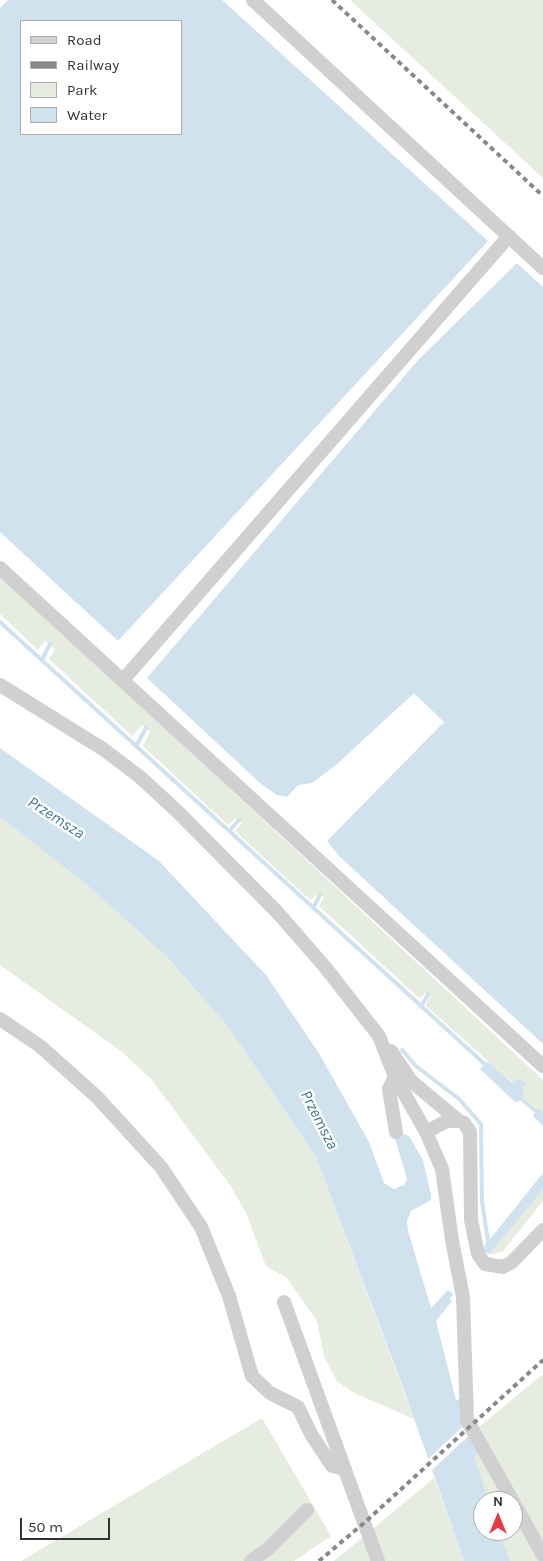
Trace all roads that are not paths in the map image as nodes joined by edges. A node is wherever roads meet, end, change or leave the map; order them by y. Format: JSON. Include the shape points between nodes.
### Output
{"nodes":[{"id":1,"x":253,"y":0,"type":"edge"},
{"id":2,"x":509,"y":236,"type":"junction"},
{"id":3,"x":543,"y":268,"type":"edge"},
{"id":4,"x":0,"y":568,"type":"edge"},
{"id":5,"x":123,"y":680,"type":"junction"},
{"id":6,"x":0,"y":685,"type":"edge"},
{"id":7,"x":0,"y":1019,"type":"edge"},
{"id":8,"x":379,"y":1036,"type":"junction"},
{"id":9,"x":543,"y":1066,"type":"edge"},
{"id":10,"x":395,"y":1077,"type":"junction"},
{"id":11,"x":459,"y":1121,"type":"junction"},
{"id":12,"x":396,"y":1132,"type":"dead end"},
{"id":13,"x":426,"y":1132,"type":"junction"},
{"id":14,"x":543,"y":1230,"type":"edge"},
{"id":15,"x":284,"y":1302,"type":"dead end"},
{"id":16,"x":344,"y":1469,"type":"junction"},
{"id":17,"x":307,"y":1510,"type":"dead end"},
{"id":18,"x":543,"y":1555,"type":"edge"},
{"id":19,"x":251,"y":1561,"type":"edge"},
{"id":20,"x":378,"y":1561,"type":"edge"}],
"edges":[{"from":1,"to":2,"type":"lane"},
{"from":2,"to":3,"type":"lane"},
{"from":2,"to":5,"type":"lane"},
{"from":4,"to":5,"type":"lane"},
{"from":5,"to":9,"type":"lane"},
{"from":6,"to":8,"type":"lane","via":[[140,776],[278,913]]},
{"from":7,"to":16,"type":"lane","via":[[40,1046],[97,1097],[161,1167],[201,1227],[229,1296],[252,1376],[270,1394],[298,1407],[332,1466]]},
{"from":8,"to":10,"type":"lane"},
{"from":8,"to":11,"type":"lane","via":[[411,1081]]},
{"from":10,"to":12,"type":"lane","via":[[389,1089]]},
{"from":10,"to":13,"type":"lane"},
{"from":11,"to":13,"type":"lane","via":[[447,1121]]},
{"from":11,"to":14,"type":"lane","via":[[470,1132],[471,1220],[478,1254],[485,1264],[503,1267],[512,1262]]},
{"from":13,"to":18,"type":"lane","via":[[442,1169],[463,1297],[467,1420]]},
{"from":15,"to":16,"type":"lane"},
{"from":16,"to":20,"type":"lane"},
{"from":17,"to":19,"type":"lane","via":[[268,1549]]}]}
